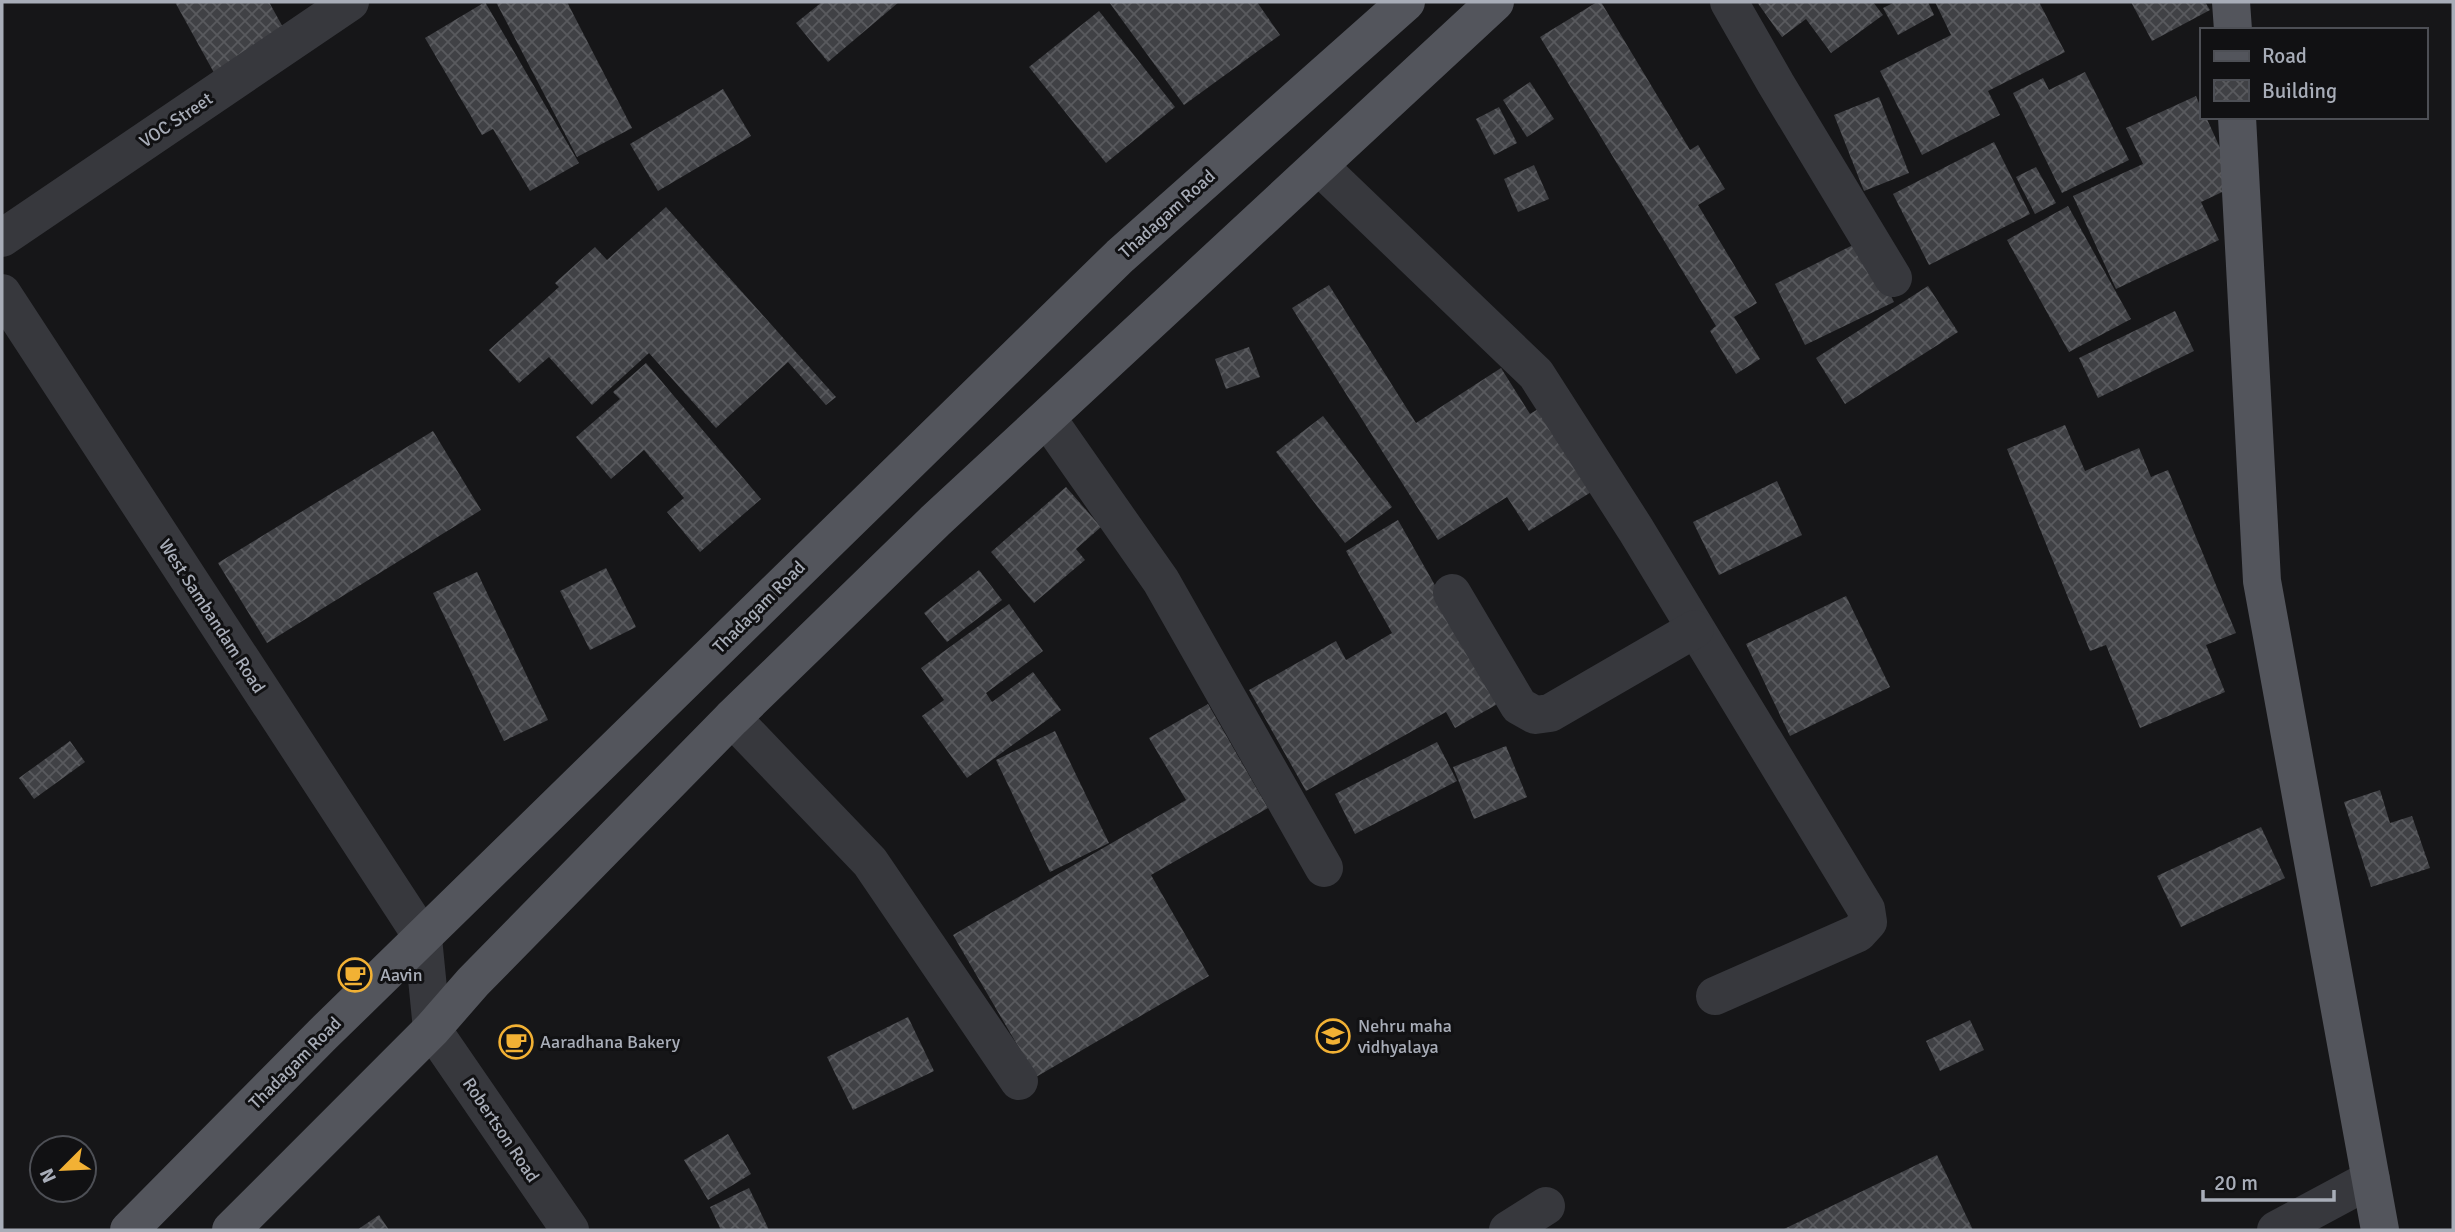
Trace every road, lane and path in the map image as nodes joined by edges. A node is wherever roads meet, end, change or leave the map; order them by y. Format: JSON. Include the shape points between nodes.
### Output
{"nodes":[{"id":1,"x":350,"y":2,"type":"edge"},
{"id":2,"x":1406,"y":2,"type":"edge"},
{"id":3,"x":1495,"y":2,"type":"edge"},
{"id":4,"x":1729,"y":2,"type":"edge"},
{"id":5,"x":2231,"y":2,"type":"edge"},
{"id":6,"x":2233,"y":28,"type":"edge"},
{"id":7,"x":2237,"y":119,"type":"edge"},
{"id":8,"x":1319,"y":166,"type":"junction"},
{"id":9,"x":2,"y":238,"type":"edge"},
{"id":10,"x":1893,"y":278,"type":"dead end"},
{"id":11,"x":2,"y":293,"type":"edge"},
{"id":12,"x":1047,"y":418,"type":"junction"},
{"id":13,"x":1452,"y":593,"type":"dead end"},
{"id":14,"x":1695,"y":629,"type":"junction"},
{"id":15,"x":732,"y":718,"type":"junction"},
{"id":16,"x":1324,"y":868,"type":"dead end"},
{"id":17,"x":423,"y":938,"type":"junction"},
{"id":18,"x":1715,"y":996,"type":"dead end"},
{"id":19,"x":432,"y":1029,"type":"junction"},
{"id":20,"x":1019,"y":1081,"type":"dead end"},
{"id":21,"x":2371,"y":1179,"type":"junction"},
{"id":22,"x":1546,"y":1206,"type":"dead end"},
{"id":23,"x":130,"y":1230,"type":"edge"},
{"id":24,"x":231,"y":1230,"type":"edge"},
{"id":25,"x":570,"y":1230,"type":"edge"},
{"id":26,"x":1508,"y":1230,"type":"edge"},
{"id":27,"x":2276,"y":1230,"type":"edge"},
{"id":28,"x":2380,"y":1230,"type":"edge"}],
"edges":[{"from":1,"to":9,"type":"street","name":"VOC Street"},
{"from":2,"to":17,"type":"main road","name":"Thadagam Road","via":[[1120,256]]},
{"from":3,"to":8,"type":"main road"},
{"from":4,"to":10,"type":"street"},
{"from":5,"to":6,"type":"main road"},
{"from":7,"to":21,"type":"main road","via":[[2262,581]]},
{"from":8,"to":12,"type":"main road"},
{"from":8,"to":14,"type":"street","via":[[1536,374]]},
{"from":11,"to":17,"type":"street","name":"West Sambandam Road"},
{"from":12,"to":15,"type":"main road"},
{"from":12,"to":16,"type":"street","via":[[1161,581]]},
{"from":13,"to":14,"type":"street","via":[[1520,706],[1535,715],[1550,713]]},
{"from":14,"to":18,"type":"street","via":[[1866,909],[1868,922],[1858,933]]},
{"from":15,"to":19,"type":"main road"},
{"from":15,"to":20,"type":"street","via":[[870,862]]},
{"from":17,"to":19,"type":"street"},
{"from":17,"to":23,"type":"main road","name":"Thadagam Road"},
{"from":19,"to":24,"type":"main road"},
{"from":19,"to":25,"type":"street","name":"Robertson Road"},
{"from":21,"to":27,"type":"street"},
{"from":21,"to":28,"type":"main road"},
{"from":22,"to":26,"type":"street"}]}
